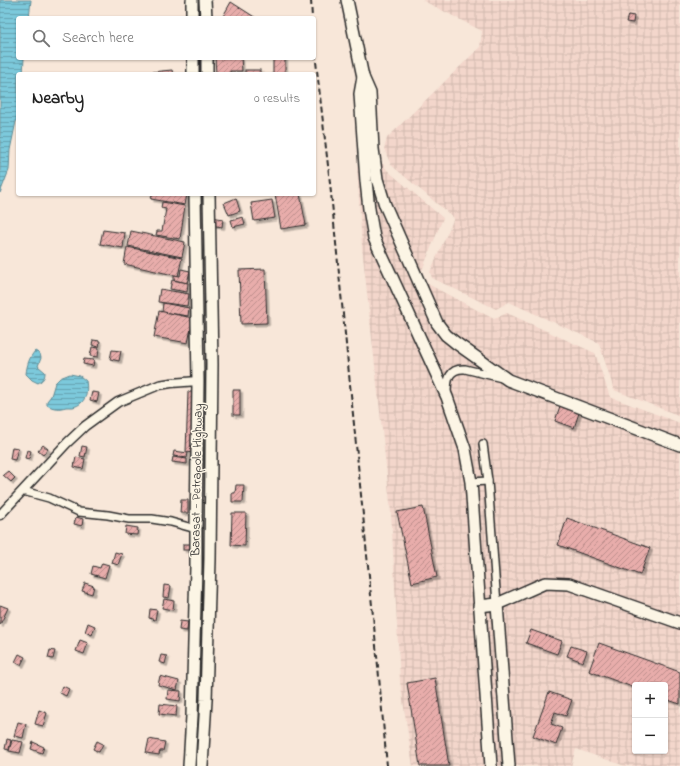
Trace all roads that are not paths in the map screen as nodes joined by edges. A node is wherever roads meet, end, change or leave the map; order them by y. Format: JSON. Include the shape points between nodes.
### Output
{"nodes":[{"id":1,"x":192,"y":0,"type":"edge"},
{"id":2,"x":205,"y":0,"type":"edge"},
{"id":3,"x":347,"y":0,"type":"edge"},
{"id":4,"x":192,"y":16,"type":"edge"},
{"id":5,"x":206,"y":16,"type":"edge"},
{"id":6,"x":193,"y":60,"type":"edge"},
{"id":7,"x":207,"y":60,"type":"edge"},
{"id":8,"x":193,"y":72,"type":"edge"},
{"id":9,"x":207,"y":72,"type":"edge"},
{"id":10,"x":363,"y":76,"type":"junction"},
{"id":11,"x":195,"y":196,"type":"edge"},
{"id":12,"x":209,"y":196,"type":"edge"},
{"id":13,"x":508,"y":380,"type":"junction"},
{"id":14,"x":198,"y":381,"type":"junction"},
{"id":15,"x":447,"y":397,"type":"junction"},
{"id":16,"x":483,"y":444,"type":"dead end"},
{"id":17,"x":680,"y":445,"type":"edge"},
{"id":18,"x":488,"y":481,"type":"junction"},
{"id":19,"x":471,"y":482,"type":"junction"},
{"id":20,"x":23,"y":491,"type":"junction"},
{"id":21,"x":0,"y":516,"type":"edge"},
{"id":22,"x":196,"y":529,"type":"junction"},
{"id":23,"x":497,"y":604,"type":"junction"},
{"id":24,"x":479,"y":606,"type":"junction"},
{"id":25,"x":680,"y":623,"type":"edge"},
{"id":26,"x":189,"y":766,"type":"edge"},
{"id":27,"x":202,"y":766,"type":"edge"},
{"id":28,"x":491,"y":766,"type":"edge"},
{"id":29,"x":509,"y":766,"type":"edge"}],
"edges":[{"from":1,"to":4,"type":"highway"},
{"from":2,"to":5,"type":"highway"},
{"from":3,"to":10,"type":"highway"},
{"from":6,"to":8,"type":"highway"},
{"from":7,"to":9,"type":"highway"},
{"from":10,"to":13,"type":"highway","via":[[370,93],[377,179],[385,205],[437,323],[446,335]]},
{"from":10,"to":15,"type":"highway","via":[[360,94],[366,181],[374,238]]},
{"from":11,"to":14,"type":"highway","name":"Barasat - Petrapole Highway"},
{"from":12,"to":27,"type":"highway","name":"Barasat - Petrapole Highway","via":[[212,364],[210,552]]},
{"from":13,"to":15,"type":"street","via":[[465,369],[456,370],[447,381]]},
{"from":13,"to":17,"type":"highway"},
{"from":14,"to":20,"type":"street","via":[[159,385],[118,402],[67,443]]},
{"from":14,"to":22,"type":"highway","name":"Barasat - Petrapole Highway"},
{"from":15,"to":19,"type":"highway","via":[[465,449]]},
{"from":16,"to":18,"type":"street"},
{"from":18,"to":19,"type":"street"},
{"from":18,"to":23,"type":"street"},
{"from":19,"to":24,"type":"highway"},
{"from":20,"to":21,"type":"street"},
{"from":20,"to":22,"type":"street","via":[[49,498],[79,512],[130,519],[152,519]]},
{"from":22,"to":26,"type":"highway","name":"Barasat - Petrapole Highway"},
{"from":23,"to":24,"type":"highway"},
{"from":23,"to":25,"type":"highway","via":[[545,583],[569,584]]},
{"from":23,"to":29,"type":"highway"},
{"from":24,"to":28,"type":"highway"}]}
